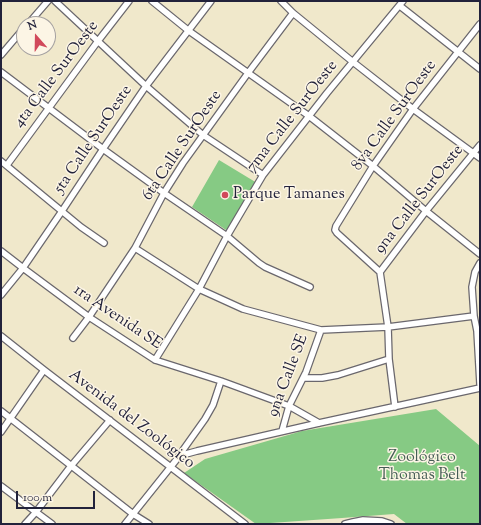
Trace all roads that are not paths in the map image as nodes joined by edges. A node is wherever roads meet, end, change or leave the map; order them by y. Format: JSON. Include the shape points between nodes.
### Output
{"nodes":[{"id":1,"x":48,"y":1,"type":"edge"},
{"id":2,"x":55,"y":1,"type":"edge"},
{"id":3,"x":129,"y":1,"type":"edge"},
{"id":4,"x":152,"y":1,"type":"edge"},
{"id":5,"x":211,"y":1,"type":"edge"},
{"id":6,"x":281,"y":1,"type":"edge"},
{"id":7,"x":402,"y":3,"type":"edge"},
{"id":8,"x":293,"y":13,"type":"junction"},
{"id":9,"x":35,"y":16,"type":"edge"},
{"id":10,"x":480,"y":24,"type":"edge"},
{"id":11,"x":189,"y":31,"type":"junction"},
{"id":12,"x":16,"y":37,"type":"edge"},
{"id":13,"x":98,"y":41,"type":"junction"},
{"id":14,"x":458,"y":52,"type":"junction"},
{"id":15,"x":1,"y":55,"type":"edge"},
{"id":16,"x":353,"y":62,"type":"junction"},
{"id":17,"x":480,"y":69,"type":"edge"},
{"id":18,"x":1,"y":72,"type":"edge"},
{"id":19,"x":248,"y":73,"type":"junction"},
{"id":20,"x":146,"y":86,"type":"junction"},
{"id":21,"x":49,"y":108,"type":"junction"},
{"id":22,"x":414,"y":109,"type":"junction"},
{"id":23,"x":309,"y":116,"type":"junction"},
{"id":24,"x":203,"y":135,"type":"junction"},
{"id":25,"x":480,"y":144,"type":"edge"},
{"id":26,"x":103,"y":149,"type":"junction"},
{"id":27,"x":473,"y":153,"type":"junction"},
{"id":28,"x":480,"y":158,"type":"edge"},
{"id":29,"x":1,"y":161,"type":"edge"},
{"id":30,"x":7,"y":165,"type":"junction"},
{"id":31,"x":373,"y":166,"type":"junction"},
{"id":32,"x":263,"y":175,"type":"junction"},
{"id":33,"x":164,"y":193,"type":"junction"},
{"id":34,"x":62,"y":211,"type":"junction"},
{"id":35,"x":426,"y":211,"type":"junction"},
{"id":36,"x":227,"y":236,"type":"junction"},
{"id":37,"x":104,"y":243,"type":"dead end"},
{"id":38,"x":135,"y":248,"type":"junction"},
{"id":39,"x":1,"y":251,"type":"edge"},
{"id":40,"x":480,"y":254,"type":"edge"},
{"id":41,"x":480,"y":263,"type":"edge"},
{"id":42,"x":23,"y":268,"type":"junction"},
{"id":43,"x":380,"y":272,"type":"junction"},
{"id":44,"x":310,"y":287,"type":"dead end"},
{"id":45,"x":199,"y":289,"type":"junction"},
{"id":46,"x":1,"y":295,"type":"edge"},
{"id":47,"x":474,"y":316,"type":"junction"},
{"id":48,"x":89,"y":317,"type":"junction"},
{"id":49,"x":388,"y":328,"type":"junction"},
{"id":50,"x":320,"y":330,"type":"junction"},
{"id":51,"x":478,"y":330,"type":"edge"},
{"id":52,"x":1,"y":336,"type":"edge"},
{"id":53,"x":72,"y":338,"type":"dead end"},
{"id":54,"x":389,"y":359,"type":"junction"},
{"id":55,"x":155,"y":360,"type":"junction"},
{"id":56,"x":44,"y":370,"type":"junction"},
{"id":57,"x":480,"y":375,"type":"edge"},
{"id":58,"x":304,"y":378,"type":"junction"},
{"id":59,"x":221,"y":382,"type":"junction"},
{"id":60,"x":480,"y":384,"type":"edge"},
{"id":61,"x":480,"y":388,"type":"edge"},
{"id":62,"x":289,"y":406,"type":"junction"},
{"id":63,"x":395,"y":407,"type":"junction"},
{"id":64,"x":1,"y":411,"type":"edge"},
{"id":65,"x":11,"y":418,"type":"junction"},
{"id":66,"x":110,"y":420,"type":"junction"},
{"id":67,"x":319,"y":423,"type":"junction"},
{"id":68,"x":1,"y":432,"type":"edge"},
{"id":69,"x":282,"y":432,"type":"junction"},
{"id":70,"x":177,"y":459,"type":"junction"},
{"id":71,"x":71,"y":466,"type":"junction"},
{"id":72,"x":171,"y":468,"type":"junction"},
{"id":73,"x":1,"y":486,"type":"edge"},
{"id":74,"x":36,"y":512,"type":"junction"},
{"id":75,"x":133,"y":514,"type":"junction"},
{"id":76,"x":25,"y":524,"type":"edge"},
{"id":77,"x":52,"y":524,"type":"edge"},
{"id":78,"x":125,"y":524,"type":"edge"},
{"id":79,"x":149,"y":524,"type":"edge"},
{"id":80,"x":245,"y":524,"type":"edge"},
{"id":81,"x":345,"y":524,"type":"edge"},
{"id":82,"x":391,"y":524,"type":"edge"}],
"edges":[{"from":1,"to":9,"type":"street"},
{"from":2,"to":13,"type":"street"},
{"from":3,"to":13,"type":"street","name":"4ta Calle SurOeste"},
{"from":4,"to":11,"type":"street"},
{"from":5,"to":11,"type":"street","name":"5ta Calle SurOeste"},
{"from":6,"to":8,"type":"street"},
{"from":7,"to":14,"type":"street"},
{"from":7,"to":16,"type":"street","name":"7ma Calle SurOeste"},
{"from":8,"to":16,"type":"street"},
{"from":8,"to":19,"type":"street","name":"6ta Calle SurOeste"},
{"from":10,"to":14,"type":"street","name":"8va Calle SurOeste"},
{"from":11,"to":19,"type":"street"},
{"from":11,"to":20,"type":"street","name":"5ta Calle SurOeste"},
{"from":12,"to":15,"type":"street"},
{"from":13,"to":20,"type":"street"},
{"from":13,"to":21,"type":"street","name":"4ta Calle SurOeste"},
{"from":14,"to":17,"type":"street"},
{"from":14,"to":22,"type":"street","name":"8va Calle SurOeste"},
{"from":16,"to":22,"type":"street"},
{"from":16,"to":23,"type":"street","name":"7ma Calle SurOeste"},
{"from":18,"to":21,"type":"street"},
{"from":19,"to":23,"type":"street"},
{"from":19,"to":24,"type":"street","name":"6ta Calle SurOeste"},
{"from":20,"to":24,"type":"street"},
{"from":20,"to":26,"type":"street","name":"5ta Calle SurOeste"},
{"from":21,"to":26,"type":"street"},
{"from":21,"to":30,"type":"street","name":"4ta Calle SurOeste"},
{"from":22,"to":27,"type":"street"},
{"from":22,"to":31,"type":"street","name":"8va Calle SurOeste"},
{"from":23,"to":31,"type":"street"},
{"from":23,"to":32,"type":"street","name":"7ma Calle SurOeste"},
{"from":24,"to":32,"type":"street"},
{"from":24,"to":33,"type":"street","name":"6ta Calle SurOeste"},
{"from":25,"to":27,"type":"street","name":"9na Calle SurOeste"},
{"from":26,"to":33,"type":"street"},
{"from":26,"to":34,"type":"street","name":"5ta Calle SurOeste"},
{"from":27,"to":28,"type":"street"},
{"from":27,"to":35,"type":"street","name":"9na Calle SurOeste"},
{"from":29,"to":30,"type":"street"},
{"from":30,"to":34,"type":"street"},
{"from":31,"to":35,"type":"street"},
{"from":31,"to":43,"type":"street","name":"8va Calle SurOeste","via":[[335,230]]},
{"from":32,"to":36,"type":"street","name":"7ma Calle SurOeste"},
{"from":33,"to":36,"type":"street"},
{"from":33,"to":38,"type":"street","name":"6ta Calle SurOeste"},
{"from":34,"to":37,"type":"street"},
{"from":34,"to":42,"type":"street","name":"5ta Calle SurOeste"},
{"from":35,"to":40,"type":"street"},
{"from":35,"to":43,"type":"street","name":"9na Calle SurOeste"},
{"from":36,"to":44,"type":"street","via":[[265,267]]},
{"from":36,"to":45,"type":"street","name":"7ma Calle SurOeste"},
{"from":38,"to":45,"type":"street"},
{"from":38,"to":48,"type":"street","name":"6ta Calle SurOeste"},
{"from":39,"to":42,"type":"street","name":"1ra Avenida SE"},
{"from":41,"to":47,"type":"street","via":[[472,287]]},
{"from":42,"to":46,"type":"street","name":"5ta Calle SurOeste"},
{"from":42,"to":48,"type":"street","name":"1ra Avenida SE"},
{"from":43,"to":49,"type":"street"},
{"from":45,"to":50,"type":"street","via":[[243,309]]},
{"from":45,"to":55,"type":"street","name":"7ma Calle SurOeste"},
{"from":47,"to":49,"type":"street"},
{"from":47,"to":51,"type":"street"},
{"from":48,"to":53,"type":"street","name":"6ta Calle SurOeste"},
{"from":48,"to":55,"type":"street","name":"1ra Avenida SE"},
{"from":49,"to":50,"type":"street"},
{"from":49,"to":54,"type":"street"},
{"from":50,"to":58,"type":"street","name":"9na Calle SE"},
{"from":51,"to":57,"type":"street"},
{"from":52,"to":56,"type":"street","name":"Avenida del Zoológico"},
{"from":54,"to":58,"type":"street","via":[[338,375]]},
{"from":54,"to":63,"type":"street"},
{"from":55,"to":59,"type":"street","name":"1ra Avenida SE"},
{"from":56,"to":65,"type":"street"},
{"from":56,"to":66,"type":"street","name":"Avenida del Zoológico"},
{"from":57,"to":60,"type":"street"},
{"from":58,"to":62,"type":"street","name":"9na Calle SE"},
{"from":59,"to":62,"type":"street","name":"1ra Avenida SE"},
{"from":59,"to":70,"type":"street","via":[[205,419]]},
{"from":61,"to":63,"type":"street"},
{"from":62,"to":67,"type":"street","name":"1ra Avenida SE"},
{"from":62,"to":69,"type":"street","name":"9na Calle SE"},
{"from":63,"to":67,"type":"street"},
{"from":64,"to":65,"type":"street"},
{"from":65,"to":68,"type":"street"},
{"from":65,"to":71,"type":"street"},
{"from":66,"to":71,"type":"street"},
{"from":66,"to":72,"type":"street","name":"Avenida del Zoológico"},
{"from":67,"to":69,"type":"street"},
{"from":69,"to":70,"type":"street","via":[[197,450]]},
{"from":70,"to":72,"type":"street"},
{"from":71,"to":74,"type":"street"},
{"from":71,"to":75,"type":"street"},
{"from":72,"to":75,"type":"street"},
{"from":72,"to":80,"type":"street","name":"Avenida del Zoológico"},
{"from":73,"to":74,"type":"street"},
{"from":74,"to":76,"type":"street"},
{"from":74,"to":77,"type":"street"},
{"from":75,"to":78,"type":"street"},
{"from":75,"to":79,"type":"street"},
{"from":81,"to":82,"type":"street","via":[[364,520]]}]}
